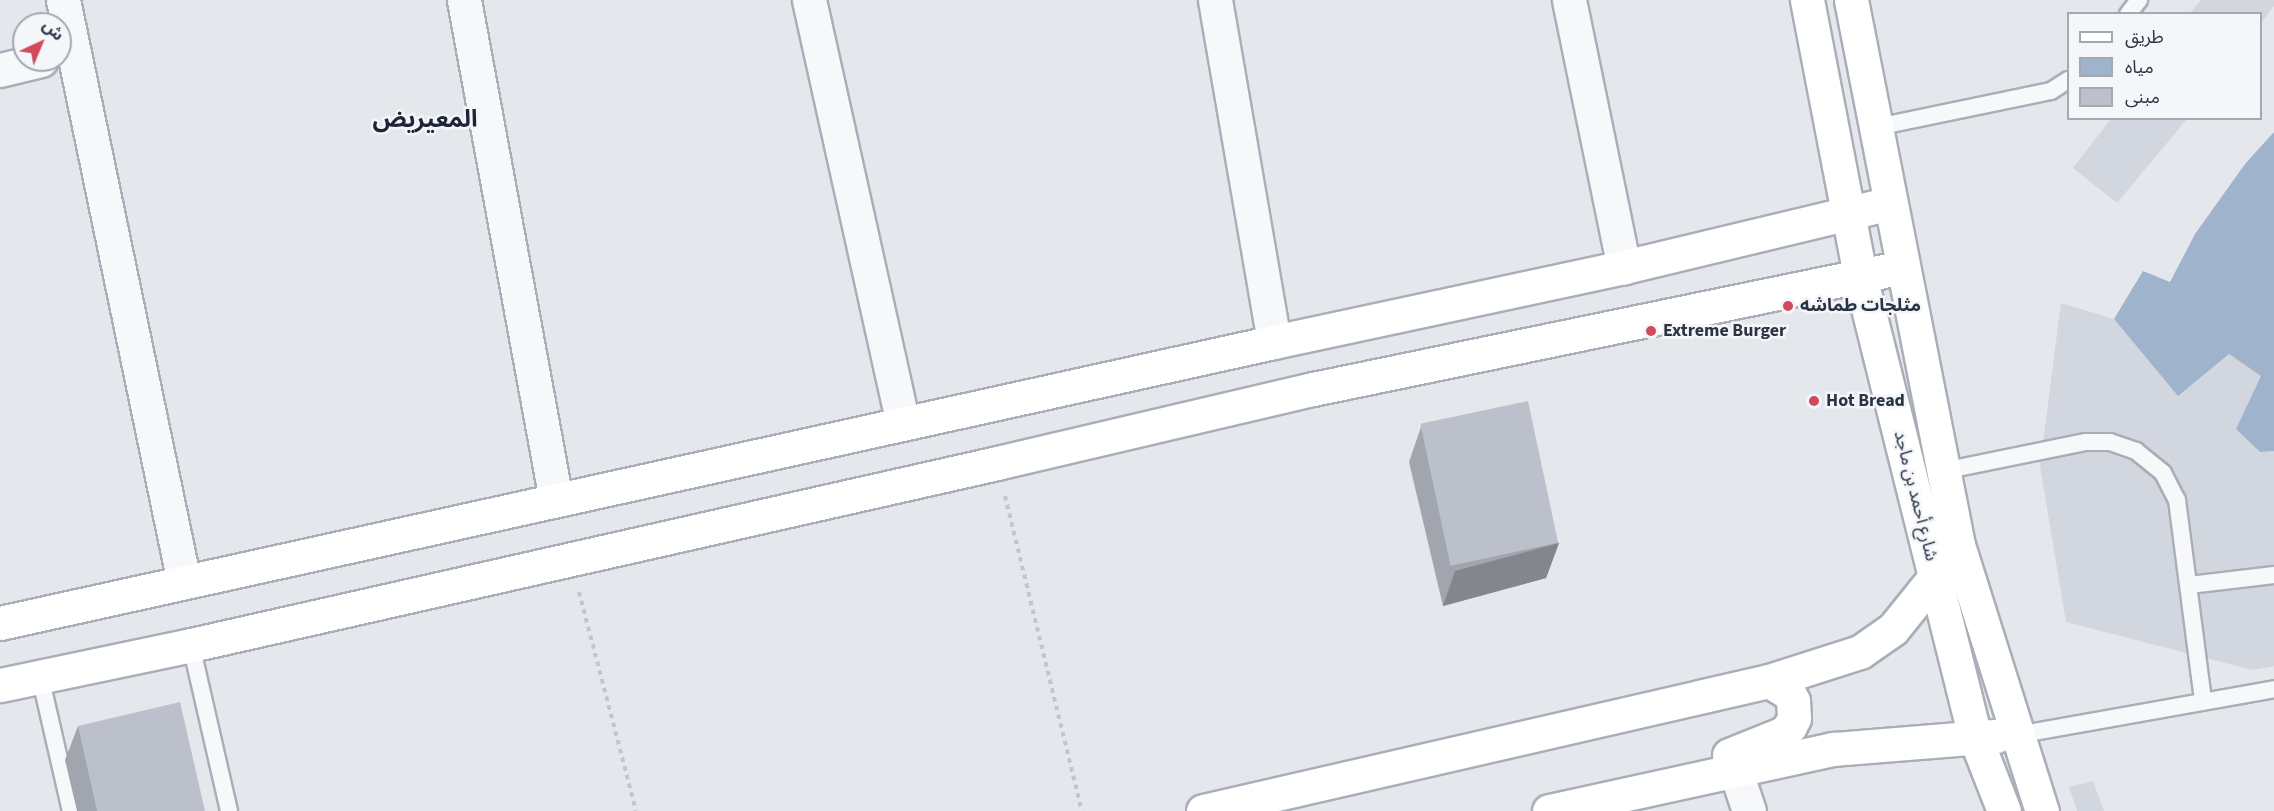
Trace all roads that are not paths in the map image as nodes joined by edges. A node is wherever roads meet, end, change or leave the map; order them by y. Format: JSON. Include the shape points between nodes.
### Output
{"nodes":[{"id":1,"x":464,"y":0,"type":"edge"},
{"id":2,"x":809,"y":0,"type":"edge"},
{"id":3,"x":1215,"y":0,"type":"edge"},
{"id":4,"x":1569,"y":0,"type":"edge"},
{"id":5,"x":1807,"y":0,"type":"edge"},
{"id":6,"x":1851,"y":0,"type":"edge"},
{"id":7,"x":2139,"y":0,"type":"edge"},
{"id":8,"x":2130,"y":12,"type":"edge"},
{"id":9,"x":71,"y":72,"type":"edge"},
{"id":10,"x":2067,"y":81,"type":"edge"},
{"id":11,"x":1876,"y":127,"type":"junction"},
{"id":12,"x":1890,"y":203,"type":"junction"},
{"id":13,"x":1848,"y":213,"type":"junction"},
{"id":14,"x":1624,"y":267,"type":"junction"},
{"id":15,"x":1903,"y":267,"type":"junction"},
{"id":16,"x":1860,"y":276,"type":"junction"},
{"id":17,"x":1274,"y":342,"type":"junction"},
{"id":18,"x":903,"y":424,"type":"junction"},
{"id":19,"x":1943,"y":470,"type":"junction"},
{"id":20,"x":1912,"y":480,"type":"junction"},
{"id":21,"x":556,"y":500,"type":"junction"},
{"id":22,"x":1961,"y":556,"type":"junction"},
{"id":23,"x":2274,"y":575,"type":"edge"},
{"id":24,"x":1935,"y":577,"type":"junction"},
{"id":25,"x":184,"y":582,"type":"junction"},
{"id":26,"x":2189,"y":585,"type":"junction"},
{"id":27,"x":0,"y":622,"type":"edge"},
{"id":28,"x":191,"y":645,"type":"junction"},
{"id":29,"x":40,"y":676,"type":"junction"},
{"id":30,"x":1769,"y":681,"type":"junction"},
{"id":31,"x":0,"y":685,"type":"edge"},
{"id":32,"x":2274,"y":689,"type":"edge"},
{"id":33,"x":2203,"y":700,"type":"junction"},
{"id":34,"x":2017,"y":735,"type":"junction"},
{"id":35,"x":1975,"y":737,"type":"junction"},
{"id":36,"x":1735,"y":769,"type":"junction"},
{"id":37,"x":1638,"y":791,"type":"junction"},
{"id":38,"x":71,"y":811,"type":"edge"},
{"id":39,"x":229,"y":811,"type":"edge"},
{"id":40,"x":1203,"y":811,"type":"edge"},
{"id":41,"x":1549,"y":811,"type":"edge"},
{"id":42,"x":1749,"y":811,"type":"edge"},
{"id":43,"x":2004,"y":811,"type":"edge"},
{"id":44,"x":2042,"y":811,"type":"edge"}],
"edges":[{"from":1,"to":21,"type":"street"},
{"from":2,"to":18,"type":"street"},
{"from":3,"to":17,"type":"street"},
{"from":4,"to":14,"type":"street"},
{"from":5,"to":13,"type":"street","name":"شارع أحمد بن ماجد"},
{"from":6,"to":11,"type":"street","name":"شارع أحمد بن ماجد"},
{"from":7,"to":8,"type":"lane"},
{"from":9,"to":25,"type":"street"},
{"from":10,"to":11,"type":"lane","via":[[2051,91]]},
{"from":11,"to":12,"type":"street","name":"شارع أحمد بن ماجد"},
{"from":12,"to":13,"type":"street"},
{"from":12,"to":15,"type":"street","name":"شارع أحمد بن ماجد"},
{"from":13,"to":14,"type":"street"},
{"from":13,"to":16,"type":"street","name":"شارع أحمد بن ماجد"},
{"from":14,"to":17,"type":"street"},
{"from":15,"to":16,"type":"street"},
{"from":15,"to":19,"type":"street","name":"شارع أحمد بن ماجد"},
{"from":16,"to":20,"type":"street","name":"شارع أحمد بن ماجد"},
{"from":16,"to":28,"type":"street","via":[[1313,388]]},
{"from":17,"to":18,"type":"street"},
{"from":18,"to":21,"type":"street"},
{"from":19,"to":20,"type":"lane"},
{"from":19,"to":22,"type":"street","name":"شارع أحمد بن ماجد"},
{"from":19,"to":26,"type":"lane","via":[[2085,442],[2110,442],[2136,451],[2163,473],[2177,500]]},
{"from":20,"to":24,"type":"street","name":"شارع أحمد بن ماجد"},
{"from":21,"to":25,"type":"street"},
{"from":22,"to":24,"type":"street"},
{"from":22,"to":34,"type":"street","name":"شارع أحمد بن ماجد"},
{"from":23,"to":26,"type":"lane"},
{"from":24,"to":30,"type":"street","via":[[1893,629],[1860,652]]},
{"from":24,"to":35,"type":"street","name":"شارع أحمد بن ماجد"},
{"from":25,"to":27,"type":"street"},
{"from":26,"to":33,"type":"lane"},
{"from":28,"to":29,"type":"street"},
{"from":28,"to":39,"type":"lane"},
{"from":29,"to":31,"type":"street"},
{"from":29,"to":38,"type":"lane"},
{"from":30,"to":37,"type":"street","via":[[1789,693],[1793,700],[1794,718],[1784,733]]},
{"from":30,"to":40,"type":"street"},
{"from":32,"to":33,"type":"lane"},
{"from":33,"to":34,"type":"lane"},
{"from":34,"to":35,"type":"street"},
{"from":34,"to":44,"type":"street","name":"شارع أحمد بن ماجد"},
{"from":35,"to":36,"type":"street","via":[[1833,749]]},
{"from":35,"to":43,"type":"street","name":"شارع أحمد بن ماجد"},
{"from":36,"to":37,"type":"street"},
{"from":36,"to":42,"type":"street"},
{"from":37,"to":41,"type":"street"}]}
